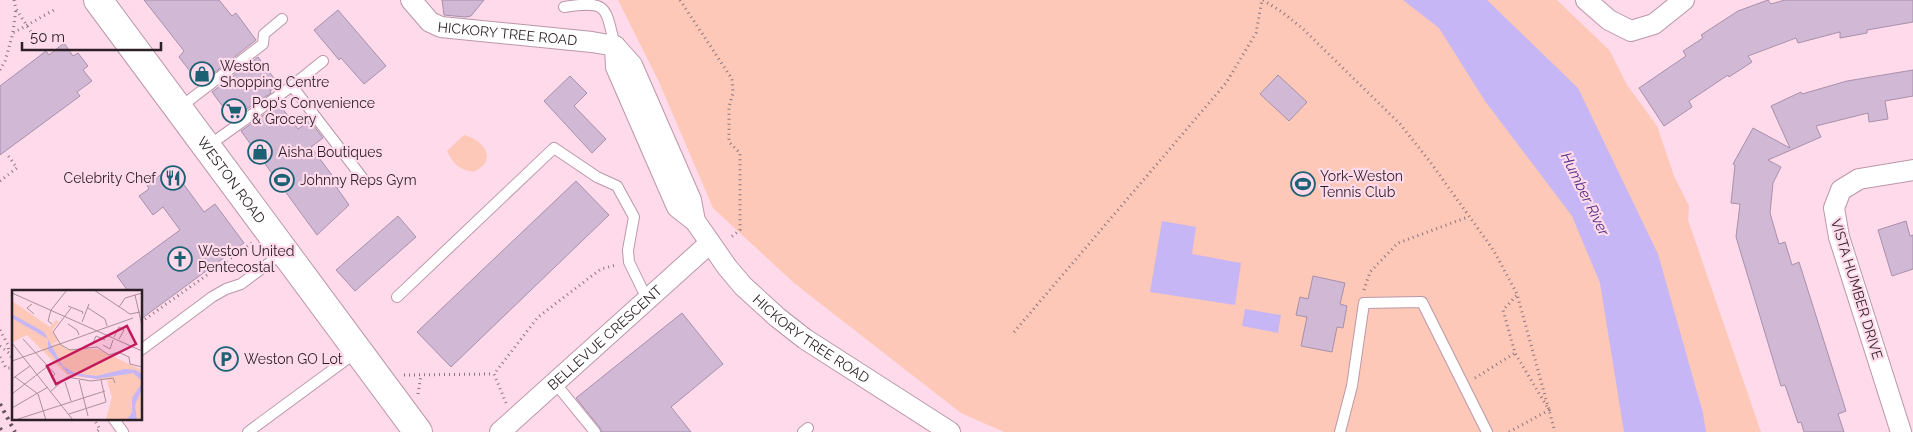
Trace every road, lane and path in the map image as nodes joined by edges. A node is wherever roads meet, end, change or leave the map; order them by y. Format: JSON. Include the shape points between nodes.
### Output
{"nodes":[{"id":1,"x":14,"y":0,"type":"edge"},
{"id":2,"x":98,"y":0,"type":"edge"},
{"id":3,"x":411,"y":0,"type":"edge"},
{"id":4,"x":680,"y":0,"type":"edge"},
{"id":5,"x":1262,"y":0,"type":"edge"},
{"id":6,"x":1586,"y":0,"type":"edge"},
{"id":7,"x":1684,"y":0,"type":"edge"},
{"id":8,"x":564,"y":7,"type":"dead end"},
{"id":9,"x":16,"y":9,"type":"junction"},
{"id":10,"x":54,"y":10,"type":"dead end"},
{"id":11,"x":282,"y":19,"type":"dead end"},
{"id":12,"x":27,"y":25,"type":"junction"},
{"id":13,"x":13,"y":33,"type":"junction"},
{"id":14,"x":37,"y":40,"type":"dead end"},
{"id":15,"x":615,"y":46,"type":"junction"},
{"id":16,"x":323,"y":61,"type":"dead end"},
{"id":17,"x":0,"y":70,"type":"edge"},
{"id":18,"x":292,"y":86,"type":"junction"},
{"id":19,"x":179,"y":108,"type":"junction"},
{"id":20,"x":208,"y":147,"type":"junction"},
{"id":21,"x":7,"y":154,"type":"dead end"},
{"id":22,"x":1913,"y":170,"type":"edge"},
{"id":23,"x":364,"y":180,"type":"dead end"},
{"id":24,"x":0,"y":181,"type":"edge"},
{"id":25,"x":1468,"y":217,"type":"junction"},
{"id":26,"x":268,"y":230,"type":"junction"},
{"id":27,"x":730,"y":238,"type":"dead end"},
{"id":28,"x":710,"y":243,"type":"junction"},
{"id":29,"x":284,"y":251,"type":"junction"},
{"id":30,"x":629,"y":262,"type":"junction"},
{"id":31,"x":1517,"y":294,"type":"junction"},
{"id":32,"x":397,"y":297,"type":"dead end"},
{"id":33,"x":647,"y":300,"type":"junction"},
{"id":34,"x":1364,"y":303,"type":"junction"},
{"id":35,"x":142,"y":321,"type":"edge"},
{"id":36,"x":0,"y":330,"type":"edge"},
{"id":37,"x":1014,"y":332,"type":"dead end"},
{"id":38,"x":0,"y":346,"type":"edge"},
{"id":39,"x":142,"y":349,"type":"edge"},
{"id":40,"x":358,"y":350,"type":"junction"},
{"id":41,"x":9,"y":353,"type":"junction"},
{"id":42,"x":1515,"y":353,"type":"junction"},
{"id":43,"x":0,"y":356,"type":"edge"},
{"id":44,"x":12,"y":358,"type":"edge"},
{"id":45,"x":12,"y":368,"type":"edge"},
{"id":46,"x":494,"y":374,"type":"junction"},
{"id":47,"x":404,"y":375,"type":"dead end"},
{"id":48,"x":421,"y":376,"type":"junction"},
{"id":49,"x":554,"y":383,"type":"junction"},
{"id":50,"x":1464,"y":384,"type":"junction"},
{"id":51,"x":418,"y":394,"type":"dead end"},
{"id":52,"x":1549,"y":410,"type":"junction"},
{"id":53,"x":94,"y":420,"type":"edge"},
{"id":54,"x":114,"y":420,"type":"edge"},
{"id":55,"x":507,"y":426,"type":"edge"},
{"id":56,"x":1905,"y":429,"type":"edge"},
{"id":57,"x":96,"y":432,"type":"edge"},
{"id":58,"x":123,"y":432,"type":"edge"},
{"id":59,"x":248,"y":432,"type":"edge"},
{"id":60,"x":418,"y":432,"type":"edge"},
{"id":61,"x":595,"y":432,"type":"edge"},
{"id":62,"x":950,"y":432,"type":"edge"},
{"id":63,"x":1340,"y":432,"type":"edge"},
{"id":64,"x":1487,"y":432,"type":"edge"},
{"id":65,"x":1508,"y":432,"type":"edge"},
{"id":66,"x":1555,"y":432,"type":"edge"}],
"edges":[{"from":1,"to":9,"type":"path"},
{"from":2,"to":19,"type":"main road","name":"WESTON ROAD"},
{"from":3,"to":15,"type":"street","name":"HICKORY TREE ROAD","via":[[430,22],[441,27]]},
{"from":4,"to":27,"type":"path","via":[[732,79],[729,142],[740,153],[740,230]]},
{"from":5,"to":25,"type":"path","via":[[1302,28],[1400,124]]},
{"from":5,"to":37,"type":"path","via":[[1256,33],[1226,83]]},
{"from":6,"to":7,"type":"street","via":[[1608,20],[1631,31],[1654,24]]},
{"from":8,"to":15,"type":"lane","via":[[588,3],[602,8]]},
{"from":9,"to":12,"type":"path"},
{"from":9,"to":13,"type":"path"},
{"from":10,"to":12,"type":"path"},
{"from":11,"to":19,"type":"lane","via":[[264,34],[263,44]]},
{"from":12,"to":13,"type":"path"},
{"from":12,"to":14,"type":"path"},
{"from":13,"to":17,"type":"path"},
{"from":15,"to":28,"type":"street","name":"HICKORY TREE ROAD","via":[[632,65],[691,200],[695,221]]},
{"from":16,"to":18,"type":"lane"},
{"from":18,"to":20,"type":"lane"},
{"from":18,"to":23,"type":"lane"},
{"from":19,"to":20,"type":"main road","name":"WESTON ROAD"},
{"from":20,"to":26,"type":"main road","name":"WESTON ROAD"},
{"from":21,"to":24,"type":"path","via":[[17,168]]},
{"from":22,"to":56,"type":"street","name":"VISTA HUMBER DRIVE","via":[[1859,178],[1841,190],[1834,208],[1840,237]]},
{"from":25,"to":31,"type":"path","via":[[1494,251]]},
{"from":25,"to":34,"type":"path","via":[[1398,244],[1370,272],[1364,287]]},
{"from":26,"to":29,"type":"main road","name":"WESTON ROAD"},
{"from":26,"to":35,"type":"path"},
{"from":28,"to":33,"type":"street","name":"BELLEVUE CRESCENT"},
{"from":28,"to":62,"type":"street","name":"HICKORY TREE ROAD","via":[[743,286],[784,323]]},
{"from":29,"to":39,"type":"lane","via":[[241,284],[212,297]]},
{"from":29,"to":40,"type":"main road","name":"WESTON ROAD"},
{"from":30,"to":32,"type":"lane","via":[[634,217],[618,186],[597,177],[554,148]]},
{"from":30,"to":33,"type":"lane"},
{"from":30,"to":46,"type":"path","via":[[601,269],[538,316]]},
{"from":31,"to":42,"type":"path","via":[[1503,310]]},
{"from":31,"to":52,"type":"path"},
{"from":33,"to":49,"type":"street","name":"BELLEVUE CRESCENT"},
{"from":34,"to":50,"type":"lane","via":[[1422,302]]},
{"from":34,"to":63,"type":"lane","via":[[1352,386]]},
{"from":36,"to":41,"type":"path"},
{"from":38,"to":41,"type":"path"},
{"from":40,"to":59,"type":"lane"},
{"from":40,"to":60,"type":"main road","name":"WESTON ROAD"},
{"from":41,"to":44,"type":"path"},
{"from":42,"to":50,"type":"path"},
{"from":42,"to":52,"type":"path"},
{"from":43,"to":45,"type":"path","via":[[6,368]]},
{"from":46,"to":48,"type":"path"},
{"from":46,"to":55,"type":"path"},
{"from":47,"to":48,"type":"path"},
{"from":48,"to":51,"type":"path"},
{"from":49,"to":55,"type":"street","name":"BELLEVUE CRESCENT"},
{"from":49,"to":61,"type":"lane"},
{"from":50,"to":64,"type":"lane"},
{"from":52,"to":65,"type":"path"},
{"from":52,"to":66,"type":"path"},
{"from":53,"to":57,"type":"path","via":[[100,429]]},
{"from":54,"to":58,"type":"lane"}]}
